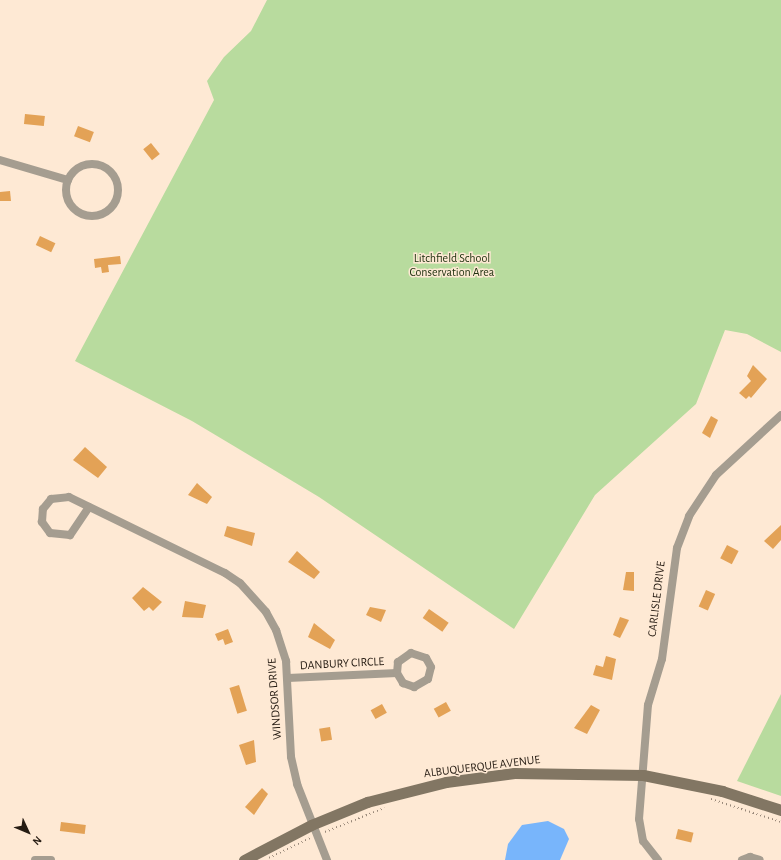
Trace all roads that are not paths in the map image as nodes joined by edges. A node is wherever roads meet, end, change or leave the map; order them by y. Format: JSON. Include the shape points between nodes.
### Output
{"nodes":[{"id":1,"x":0,"y":160,"type":"edge"},
{"id":2,"x":68,"y":180,"type":"junction"},
{"id":3,"x":781,"y":414,"type":"edge"},
{"id":4,"x":89,"y":507,"type":"junction"},
{"id":5,"x":397,"y":673,"type":"junction"},
{"id":6,"x":288,"y":678,"type":"junction"},
{"id":7,"x":643,"y":775,"type":"junction"},
{"id":8,"x":781,"y":810,"type":"edge"},
{"id":9,"x":311,"y":825,"type":"junction"},
{"id":10,"x":35,"y":860,"type":"edge"},
{"id":11,"x":50,"y":860,"type":"edge"},
{"id":12,"x":244,"y":860,"type":"edge"},
{"id":13,"x":327,"y":860,"type":"edge"},
{"id":14,"x":658,"y":860,"type":"edge"},
{"id":15,"x":742,"y":860,"type":"edge"},
{"id":16,"x":760,"y":860,"type":"edge"}],
"edges":[{"from":1,"to":2,"type":"street"},
{"from":2,"to":2,"type":"street","via":[[84,165],[106,168],[118,186],[116,201],[102,215],[83,215],[69,204],[66,192]]},
{"from":3,"to":7,"type":"street","name":"CARLISLE DRIVE","via":[[716,475],[683,531],[672,564],[662,659],[648,705]]},
{"from":4,"to":4,"type":"street","name":"WINDSOR DRIVE","via":[[70,535],[50,533],[42,522],[46,504],[56,497],[69,497]]},
{"from":4,"to":6,"type":"street","name":"WINDSOR DRIVE","via":[[240,583],[254,597],[276,630]]},
{"from":5,"to":5,"type":"street","name":"DANBURY CIRCLE","via":[[403,683],[414,687],[428,679],[431,667],[426,658],[411,653],[398,662]]},
{"from":5,"to":6,"type":"street","name":"DANBURY CIRCLE"},
{"from":6,"to":9,"type":"street","name":"WINDSOR DRIVE","via":[[291,757]]},
{"from":7,"to":8,"type":"street","name":"ALBUQUERQUE AVENUE","via":[[722,791]]},
{"from":7,"to":9,"type":"street","name":"ALBUQUERQUE AVENUE","via":[[554,771],[446,782],[367,802]]},
{"from":7,"to":14,"type":"street","name":"CARLISLE DRIVE","via":[[640,835]]},
{"from":9,"to":12,"type":"street","name":"ALBUQUERQUE AVENUE"},
{"from":9,"to":13,"type":"street","name":"WINDSOR DRIVE"},
{"from":10,"to":11,"type":"street"},
{"from":15,"to":16,"type":"street"}]}
